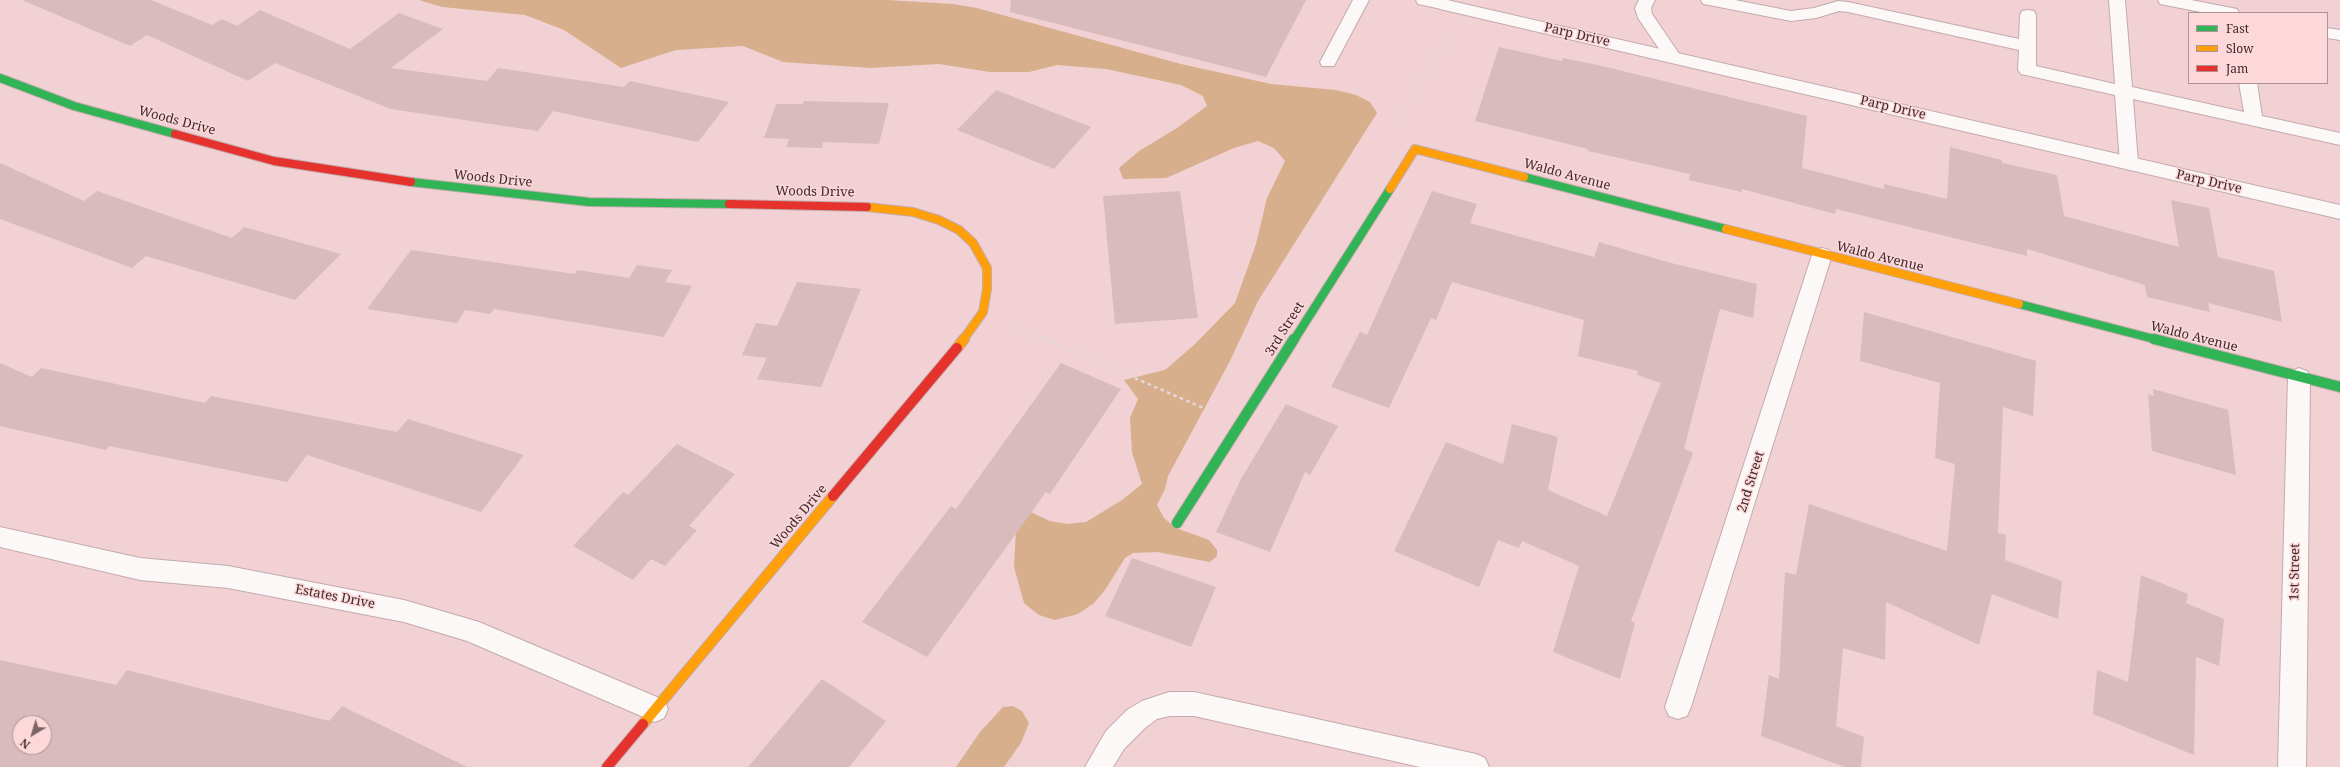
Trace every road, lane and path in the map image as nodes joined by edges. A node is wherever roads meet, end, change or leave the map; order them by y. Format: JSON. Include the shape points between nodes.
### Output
{"nodes":[{"id":1,"x":1361,"y":0,"type":"edge"},
{"id":2,"x":1424,"y":0,"type":"edge"},
{"id":3,"x":1647,"y":0,"type":"edge"},
{"id":4,"x":1709,"y":0,"type":"edge"},
{"id":5,"x":2117,"y":0,"type":"edge"},
{"id":6,"x":2166,"y":0,"type":"edge"},
{"id":7,"x":1446,"y":5,"type":"joint"},
{"id":8,"x":2226,"y":12,"type":"edge"},
{"id":9,"x":2028,"y":15,"type":"dead end"},
{"id":10,"x":1456,"y":30,"type":"dead end"},
{"id":11,"x":2328,"y":32,"type":"edge"},
{"id":12,"x":2340,"y":35,"type":"edge"},
{"id":13,"x":2027,"y":46,"type":"junction"},
{"id":14,"x":1674,"y":58,"type":"junction"},
{"id":15,"x":1328,"y":62,"type":"dead end"},
{"id":16,"x":0,"y":78,"type":"edge"},
{"id":17,"x":2248,"y":84,"type":"edge"},
{"id":18,"x":2124,"y":92,"type":"junction"},
{"id":19,"x":2254,"y":121,"type":"junction"},
{"id":20,"x":1392,"y":128,"type":"dead end"},
{"id":21,"x":2340,"y":140,"type":"edge"},
{"id":22,"x":1415,"y":149,"type":"joint"},
{"id":23,"x":2129,"y":163,"type":"junction"},
{"id":24,"x":2340,"y":212,"type":"edge"},
{"id":25,"x":1822,"y":255,"type":"junction"},
{"id":26,"x":983,"y":312,"type":"junction"},
{"id":27,"x":2299,"y":377,"type":"junction"},
{"id":28,"x":2340,"y":387,"type":"edge"},
{"id":29,"x":1212,"y":403,"type":"dead end"},
{"id":30,"x":1177,"y":523,"type":"dead end"},
{"id":31,"x":0,"y":537,"type":"edge"},
{"id":32,"x":1678,"y":707,"type":"dead end"},
{"id":33,"x":655,"y":709,"type":"junction"},
{"id":34,"x":607,"y":767,"type":"edge"},
{"id":35,"x":1098,"y":767,"type":"edge"},
{"id":36,"x":1476,"y":767,"type":"edge"},
{"id":37,"x":2292,"y":767,"type":"edge"}],
"edges":[{"from":1,"to":15,"type":"lane"},
{"from":2,"to":7,"type":"lane"},
{"from":3,"to":14,"type":"lane","via":[[1643,8],[1644,14]]},
{"from":4,"to":13,"type":"lane","via":[[1792,16],[1816,13],[1838,6],[1848,7]]},
{"from":5,"to":18,"type":"lane"},
{"from":6,"to":8,"type":"lane"},
{"from":7,"to":14,"type":"street","name":"Parp Drive"},
{"from":9,"to":13,"type":"lane"},
{"from":10,"to":20,"type":"path"},
{"from":11,"to":12,"type":"lane"},
{"from":13,"to":18,"type":"lane","via":[[2028,70]]},
{"from":14,"to":23,"type":"street","name":"Parp Drive"},
{"from":16,"to":26,"type":"street","name":"Woods Drive","via":[[74,106],[274,161],[438,186],[589,202],[851,205],[913,212],[940,220],[959,230],[973,243],[987,268]]},
{"from":17,"to":19,"type":"lane"},
{"from":18,"to":19,"type":"lane"},
{"from":18,"to":23,"type":"lane"},
{"from":19,"to":21,"type":"lane"},
{"from":22,"to":25,"type":"street","name":"Waldo Avenue"},
{"from":22,"to":30,"type":"street","name":"3rd Street"},
{"from":23,"to":24,"type":"street","name":"Parp Drive"},
{"from":25,"to":27,"type":"street","name":"Waldo Avenue"},
{"from":25,"to":32,"type":"street","name":"2nd Street"},
{"from":26,"to":29,"type":"path","via":[[1208,410]]},
{"from":26,"to":33,"type":"street","name":"Woods Drive","via":[[972,331]]},
{"from":27,"to":28,"type":"street","name":"Waldo Avenue"},
{"from":27,"to":37,"type":"street","name":"1st Street"},
{"from":31,"to":33,"type":"street","name":"Estates Drive","via":[[140,568],[228,577],[404,611],[470,630]]},
{"from":33,"to":34,"type":"street","name":"Woods Drive"},
{"from":35,"to":36,"type":"lane","via":[[1116,740],[1136,719],[1169,704],[1194,704]]}]}
